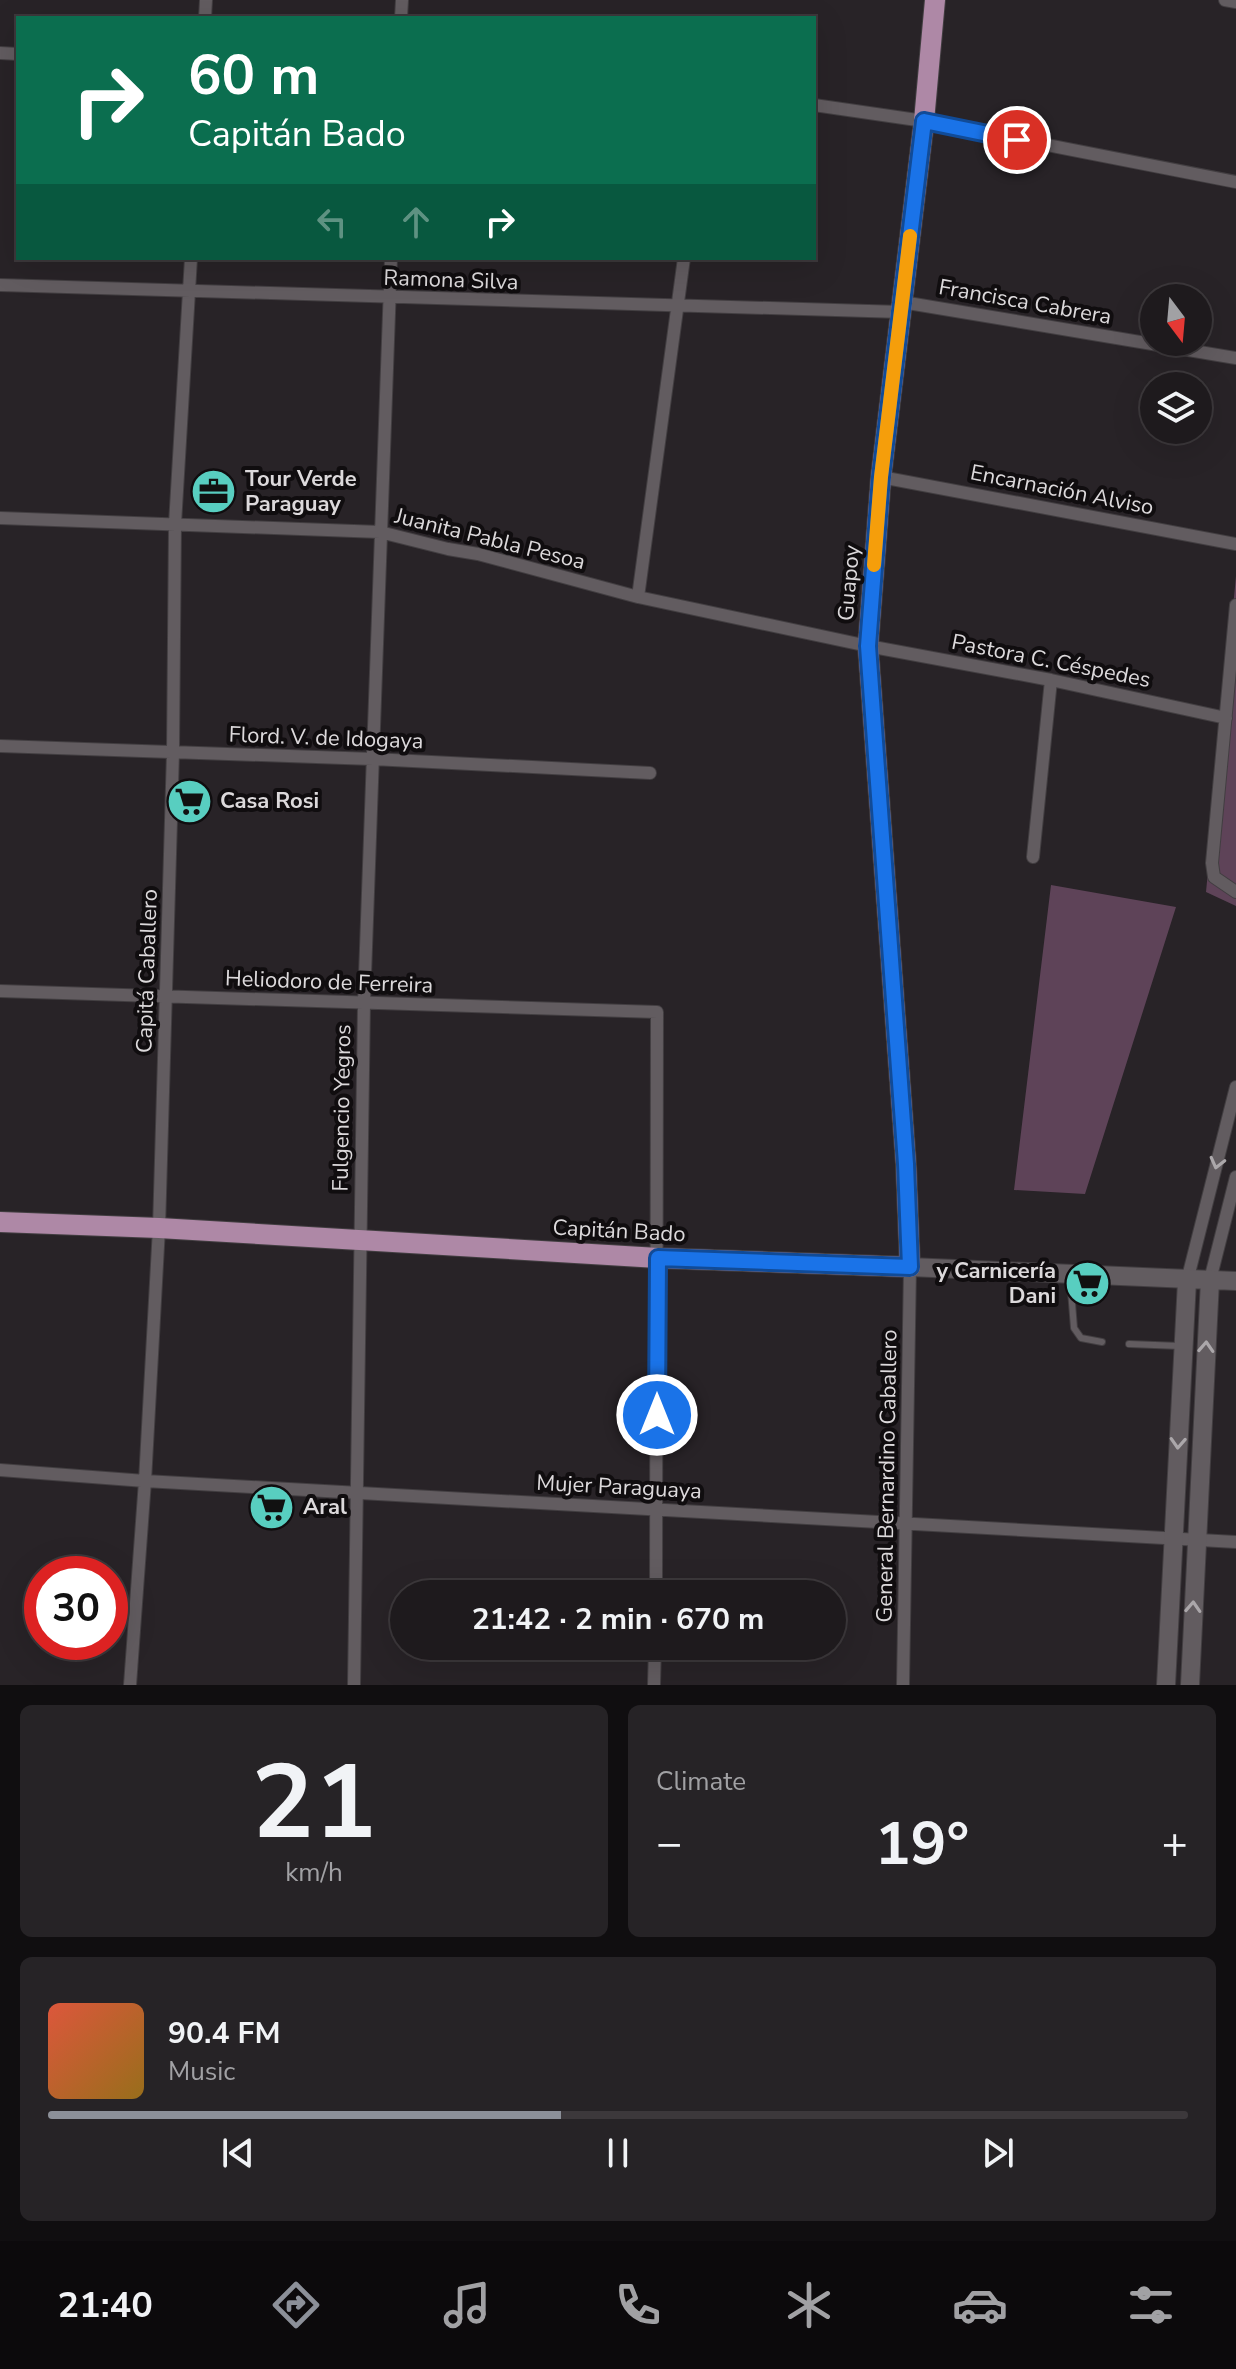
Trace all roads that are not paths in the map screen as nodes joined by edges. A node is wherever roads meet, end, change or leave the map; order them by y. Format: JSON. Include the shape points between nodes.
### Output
{"nodes":[{"id":1,"x":935,"y":0,"type":"edge"},
{"id":2,"x":1225,"y":0,"type":"edge"},
{"id":3,"x":1236,"y":2,"type":"edge"},
{"id":4,"x":816,"y":105,"type":"edge"},
{"id":5,"x":924,"y":121,"type":"junction"},
{"id":6,"x":1236,"y":182,"type":"edge"},
{"id":7,"x":191,"y":260,"type":"edge"},
{"id":8,"x":391,"y":260,"type":"edge"},
{"id":9,"x":684,"y":260,"type":"edge"},
{"id":10,"x":0,"y":285,"type":"edge"},
{"id":11,"x":189,"y":289,"type":"junction"},
{"id":12,"x":390,"y":299,"type":"junction"},
{"id":13,"x":679,"y":306,"type":"junction"},
{"id":14,"x":901,"y":307,"type":"junction"},
{"id":15,"x":1236,"y":358,"type":"edge"},
{"id":16,"x":881,"y":477,"type":"junction"},
{"id":17,"x":0,"y":518,"type":"edge"},
{"id":18,"x":175,"y":524,"type":"junction"},
{"id":19,"x":380,"y":532,"type":"junction"},
{"id":20,"x":1236,"y":544,"type":"edge"},
{"id":21,"x":638,"y":597,"type":"junction"},
{"id":22,"x":1236,"y":605,"type":"edge"},
{"id":23,"x":868,"y":646,"type":"junction"},
{"id":24,"x":1051,"y":680,"type":"junction"},
{"id":25,"x":1226,"y":718,"type":"junction"},
{"id":26,"x":0,"y":746,"type":"edge"},
{"id":27,"x":173,"y":752,"type":"junction"},
{"id":28,"x":373,"y":759,"type":"junction"},
{"id":29,"x":650,"y":773,"type":"dead end"},
{"id":30,"x":1033,"y":857,"type":"dead end"},
{"id":31,"x":1236,"y":892,"type":"edge"},
{"id":32,"x":0,"y":991,"type":"edge"},
{"id":33,"x":166,"y":996,"type":"junction"},
{"id":34,"x":364,"y":1003,"type":"junction"},
{"id":35,"x":1235,"y":1094,"type":"edge"},
{"id":36,"x":1236,"y":1177,"type":"edge"},
{"id":37,"x":0,"y":1222,"type":"edge"},
{"id":38,"x":159,"y":1228,"type":"junction"},
{"id":39,"x":359,"y":1242,"type":"junction"},
{"id":40,"x":658,"y":1258,"type":"junction"},
{"id":41,"x":910,"y":1267,"type":"junction"},
{"id":42,"x":1069,"y":1275,"type":"junction"},
{"id":43,"x":1210,"y":1280,"type":"junction"},
{"id":44,"x":1187,"y":1281,"type":"junction"},
{"id":45,"x":1236,"y":1281,"type":"edge"},
{"id":46,"x":1102,"y":1342,"type":"dead end"},
{"id":47,"x":1129,"y":1344,"type":"dead end"},
{"id":48,"x":1183,"y":1346,"type":"junction"},
{"id":49,"x":0,"y":1470,"type":"edge"},
{"id":50,"x":145,"y":1481,"type":"junction"},
{"id":51,"x":356,"y":1492,"type":"junction"},
{"id":52,"x":657,"y":1509,"type":"junction"},
{"id":53,"x":906,"y":1523,"type":"junction"},
{"id":54,"x":1172,"y":1538,"type":"junction"},
{"id":55,"x":1197,"y":1540,"type":"junction"},
{"id":56,"x":1236,"y":1542,"type":"edge"},
{"id":57,"x":656,"y":1580,"type":"edge"},
{"id":58,"x":655,"y":1660,"type":"edge"},
{"id":59,"x":130,"y":1685,"type":"edge"},
{"id":60,"x":354,"y":1685,"type":"edge"},
{"id":61,"x":654,"y":1685,"type":"edge"},
{"id":62,"x":903,"y":1685,"type":"edge"},
{"id":63,"x":1166,"y":1685,"type":"edge"},
{"id":64,"x":1190,"y":1685,"type":"edge"}],
"edges":[{"from":1,"to":5,"type":"main road","name":"Guapoy"},
{"from":2,"to":3,"type":"street"},
{"from":4,"to":5,"type":"street"},
{"from":5,"to":6,"type":"street"},
{"from":5,"to":14,"type":"main road","name":"Guapoy"},
{"from":7,"to":11,"type":"street","name":"Capitá Caballero"},
{"from":8,"to":12,"type":"street","name":"Fulgencio Yegros"},
{"from":9,"to":13,"type":"street"},
{"from":10,"to":11,"type":"street","name":"Ramona Silva"},
{"from":11,"to":12,"type":"street","name":"Ramona Silva"},
{"from":11,"to":18,"type":"street","name":"Capitá Caballero"},
{"from":12,"to":13,"type":"street","name":"Ramona Silva"},
{"from":12,"to":19,"type":"street","name":"Fulgencio Yegros"},
{"from":13,"to":14,"type":"street","name":"Ramona Silva"},
{"from":13,"to":21,"type":"street"},
{"from":14,"to":15,"type":"street","name":"Francisca Cabrera"},
{"from":14,"to":16,"type":"main road","name":"Guapoy"},
{"from":16,"to":20,"type":"street","name":"Encarnación Alviso"},
{"from":16,"to":23,"type":"main road","name":"Guapoy"},
{"from":17,"to":18,"type":"street","name":"Juanita Pabla Pesoa"},
{"from":18,"to":19,"type":"street","name":"Juanita Pabla Pesoa"},
{"from":18,"to":27,"type":"street","name":"Capitá Caballero"},
{"from":19,"to":21,"type":"street","name":"Juanita Pabla Pesoa"},
{"from":19,"to":28,"type":"street","name":"Fulgencio Yegros"},
{"from":21,"to":23,"type":"street","name":"Juanita Pabla Pesoa"},
{"from":22,"to":25,"type":"street"},
{"from":23,"to":24,"type":"street","name":"Pastora C. Céspedes"},
{"from":23,"to":41,"type":"main road","name":"Guapoy"},
{"from":24,"to":25,"type":"street","name":"Pastora C. Céspedes"},
{"from":24,"to":30,"type":"street"},
{"from":25,"to":31,"type":"street","via":[[1212,863],[1214,877]]},
{"from":26,"to":27,"type":"street","name":"Flord. V. de Idogaya"},
{"from":27,"to":28,"type":"street","name":"Flord. V. de Idogaya"},
{"from":27,"to":33,"type":"street","name":"Capitá Caballero"},
{"from":28,"to":29,"type":"street","name":"Flord. V. de Idogaya"},
{"from":28,"to":34,"type":"street","name":"Fulgencio Yegros"},
{"from":32,"to":33,"type":"street","name":"Heliodoro de Ferreira"},
{"from":33,"to":34,"type":"street","name":"Heliodoro de Ferreira"},
{"from":33,"to":38,"type":"street","name":"Capitá Caballero"},
{"from":34,"to":39,"type":"street","name":"Fulgencio Yegros"},
{"from":34,"to":40,"type":"street","name":"Heliodoro de Ferreira","via":[[657,1012]]},
{"from":35,"to":44,"type":"street","one_way":true},
{"from":36,"to":43,"type":"street"},
{"from":37,"to":38,"type":"main road","name":"Capitán Bado"},
{"from":38,"to":39,"type":"main road","name":"Capitán Bado"},
{"from":38,"to":50,"type":"street","name":"Capitá Caballero"},
{"from":39,"to":40,"type":"main road","name":"Capitán Bado"},
{"from":39,"to":51,"type":"street","name":"Fulgencio Yegros"},
{"from":40,"to":41,"type":"main road","name":"Capitán Bado"},
{"from":40,"to":52,"type":"street"},
{"from":41,"to":42,"type":"main road","name":"Capitán Bado"},
{"from":41,"to":53,"type":"street","name":"General Bernardino Caballero"},
{"from":42,"to":44,"type":"main road","name":"Capitán Bado"},
{"from":42,"to":46,"type":"lane","via":[[1074,1328],[1081,1338]]},
{"from":43,"to":44,"type":"main road","name":"Capitán Bado"},
{"from":43,"to":45,"type":"main road","name":"Capitán Bado"},
{"from":55,"to":43,"type":"main road","one_way":true},
{"from":44,"to":48,"type":"main road"},
{"from":47,"to":48,"type":"lane"},
{"from":48,"to":54,"type":"main road","one_way":true},
{"from":49,"to":50,"type":"street","name":"Mujer Paraguaya"},
{"from":50,"to":51,"type":"street","name":"Mujer Paraguaya"},
{"from":50,"to":59,"type":"street","name":"Capitá Caballero"},
{"from":51,"to":52,"type":"street","name":"Mujer Paraguaya"},
{"from":51,"to":60,"type":"street","name":"Fulgencio Yegros"},
{"from":52,"to":53,"type":"street","name":"Mujer Paraguaya"},
{"from":52,"to":57,"type":"street"},
{"from":53,"to":54,"type":"street","name":"Mujer Paraguaya"},
{"from":53,"to":62,"type":"street","name":"General Bernardino Caballero"},
{"from":54,"to":55,"type":"street","name":"Mujer Paraguaya"},
{"from":54,"to":63,"type":"main road"},
{"from":55,"to":56,"type":"street","name":"Mujer Paraguaya"},
{"from":64,"to":55,"type":"main road","one_way":true},
{"from":58,"to":61,"type":"street"}]}
